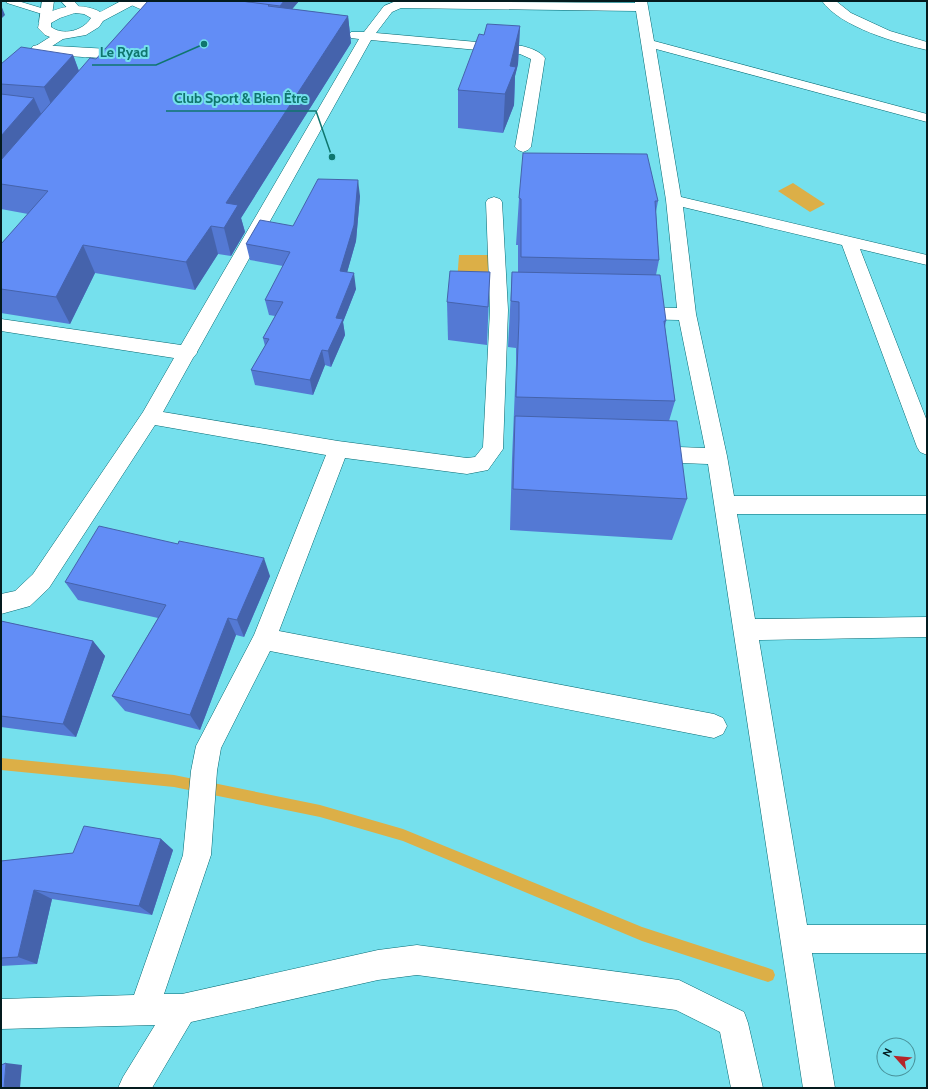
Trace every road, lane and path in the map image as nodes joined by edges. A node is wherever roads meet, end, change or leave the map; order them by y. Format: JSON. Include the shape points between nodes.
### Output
{"nodes":[{"id":1,"x":10,"y":1,"type":"edge"},
{"id":2,"x":102,"y":1,"type":"edge"},
{"id":3,"x":132,"y":1,"type":"edge"},
{"id":4,"x":828,"y":1,"type":"edge"},
{"id":5,"x":642,"y":4,"type":"edge"},
{"id":6,"x":74,"y":7,"type":"edge"},
{"id":7,"x":152,"y":8,"type":"junction"},
{"id":8,"x":184,"y":14,"type":"edge"},
{"id":9,"x":98,"y":18,"type":"junction"},
{"id":10,"x":43,"y":19,"type":"edge"},
{"id":11,"x":143,"y":20,"type":"edge"},
{"id":12,"x":133,"y":31,"type":"edge"},
{"id":13,"x":344,"y":33,"type":"edge"},
{"id":14,"x":61,"y":35,"type":"junction"},
{"id":15,"x":367,"y":36,"type":"junction"},
{"id":16,"x":648,"y":43,"type":"junction"},
{"id":17,"x":927,"y":46,"type":"edge"},
{"id":18,"x":38,"y":49,"type":"junction"},
{"id":19,"x":114,"y":53,"type":"junction"},
{"id":20,"x":104,"y":66,"type":"edge"},
{"id":21,"x":1,"y":75,"type":"edge"},
{"id":22,"x":927,"y":118,"type":"edge"},
{"id":23,"x":523,"y":147,"type":"dead end"},
{"id":24,"x":674,"y":200,"type":"junction"},
{"id":25,"x":494,"y":202,"type":"dead end"},
{"id":26,"x":848,"y":242,"type":"junction"},
{"id":27,"x":927,"y":260,"type":"edge"},
{"id":28,"x":616,"y":312,"type":"edge"},
{"id":29,"x":687,"y":314,"type":"junction"},
{"id":30,"x":1,"y":325,"type":"edge"},
{"id":31,"x":188,"y":354,"type":"junction"},
{"id":32,"x":150,"y":418,"type":"junction"},
{"id":33,"x":927,"y":447,"type":"edge"},
{"id":34,"x":338,"y":449,"type":"junction"},
{"id":35,"x":632,"y":453,"type":"edge"},
{"id":36,"x":717,"y":456,"type":"junction"},
{"id":37,"x":725,"y":505,"type":"junction"},
{"id":38,"x":927,"y":505,"type":"edge"},
{"id":39,"x":1,"y":604,"type":"edge"},
{"id":40,"x":927,"y":627,"type":"edge"},
{"id":41,"x":745,"y":630,"type":"junction"},
{"id":42,"x":264,"y":640,"type":"junction"},
{"id":43,"x":714,"y":726,"type":"dead end"},
{"id":44,"x":795,"y":939,"type":"junction"},
{"id":45,"x":927,"y":939,"type":"edge"},
{"id":46,"x":182,"y":1009,"type":"junction"},
{"id":47,"x":144,"y":1010,"type":"junction"},
{"id":48,"x":1,"y":1014,"type":"edge"},
{"id":49,"x":134,"y":1088,"type":"edge"},
{"id":50,"x":747,"y":1088,"type":"edge"},
{"id":51,"x":819,"y":1088,"type":"edge"}],
"edges":[{"from":1,"to":10,"type":"lane"},
{"from":2,"to":6,"type":"main road"},
{"from":3,"to":7,"type":"main road"},
{"from":3,"to":9,"type":"main road"},
{"from":4,"to":17,"type":"main road","via":[[846,16],[885,34]]},
{"from":5,"to":15,"type":"main road","via":[[399,4],[388,10]]},
{"from":5,"to":16,"type":"main road"},
{"from":6,"to":9,"type":"main road","via":[[91,11]]},
{"from":6,"to":10,"type":"main road"},
{"from":7,"to":8,"type":"main road"},
{"from":7,"to":11,"type":"main road"},
{"from":9,"to":14,"type":"main road","via":[[96,24],[90,28],[71,35]]},
{"from":10,"to":14,"type":"main road","via":[[47,31]]},
{"from":12,"to":19,"type":"main road"},
{"from":13,"to":15,"type":"main road"},
{"from":14,"to":18,"type":"main road"},
{"from":15,"to":23,"type":"main road","via":[[522,50],[538,58]]},
{"from":15,"to":31,"type":"main road"},
{"from":16,"to":22,"type":"main road"},
{"from":16,"to":24,"type":"main road"},
{"from":18,"to":19,"type":"main road"},
{"from":18,"to":21,"type":"main road"},
{"from":19,"to":20,"type":"main road"},
{"from":24,"to":26,"type":"main road"},
{"from":24,"to":29,"type":"main road"},
{"from":25,"to":34,"type":"main road","via":[[507,310],[500,449],[481,464],[467,466]]},
{"from":26,"to":27,"type":"main road"},
{"from":26,"to":33,"type":"main road"},
{"from":28,"to":29,"type":"main road"},
{"from":29,"to":36,"type":"main road"},
{"from":30,"to":31,"type":"main road"},
{"from":31,"to":32,"type":"main road"},
{"from":32,"to":34,"type":"main road"},
{"from":32,"to":39,"type":"main road","via":[[41,581],[22,599]]},
{"from":34,"to":42,"type":"main road"},
{"from":35,"to":36,"type":"main road"},
{"from":36,"to":37,"type":"main road"},
{"from":37,"to":38,"type":"main road"},
{"from":37,"to":41,"type":"main road"},
{"from":40,"to":41,"type":"main road"},
{"from":41,"to":44,"type":"main road"},
{"from":42,"to":43,"type":"main road"},
{"from":42,"to":47,"type":"main road","via":[[209,746],[204,771],[197,855]]},
{"from":44,"to":45,"type":"main road"},
{"from":44,"to":51,"type":"main road"},
{"from":46,"to":47,"type":"main road"},
{"from":46,"to":49,"type":"main road"},
{"from":46,"to":50,"type":"main road","via":[[378,965],[417,960],[672,994],[679,995],[734,1023]]},
{"from":47,"to":48,"type":"main road"}]}
